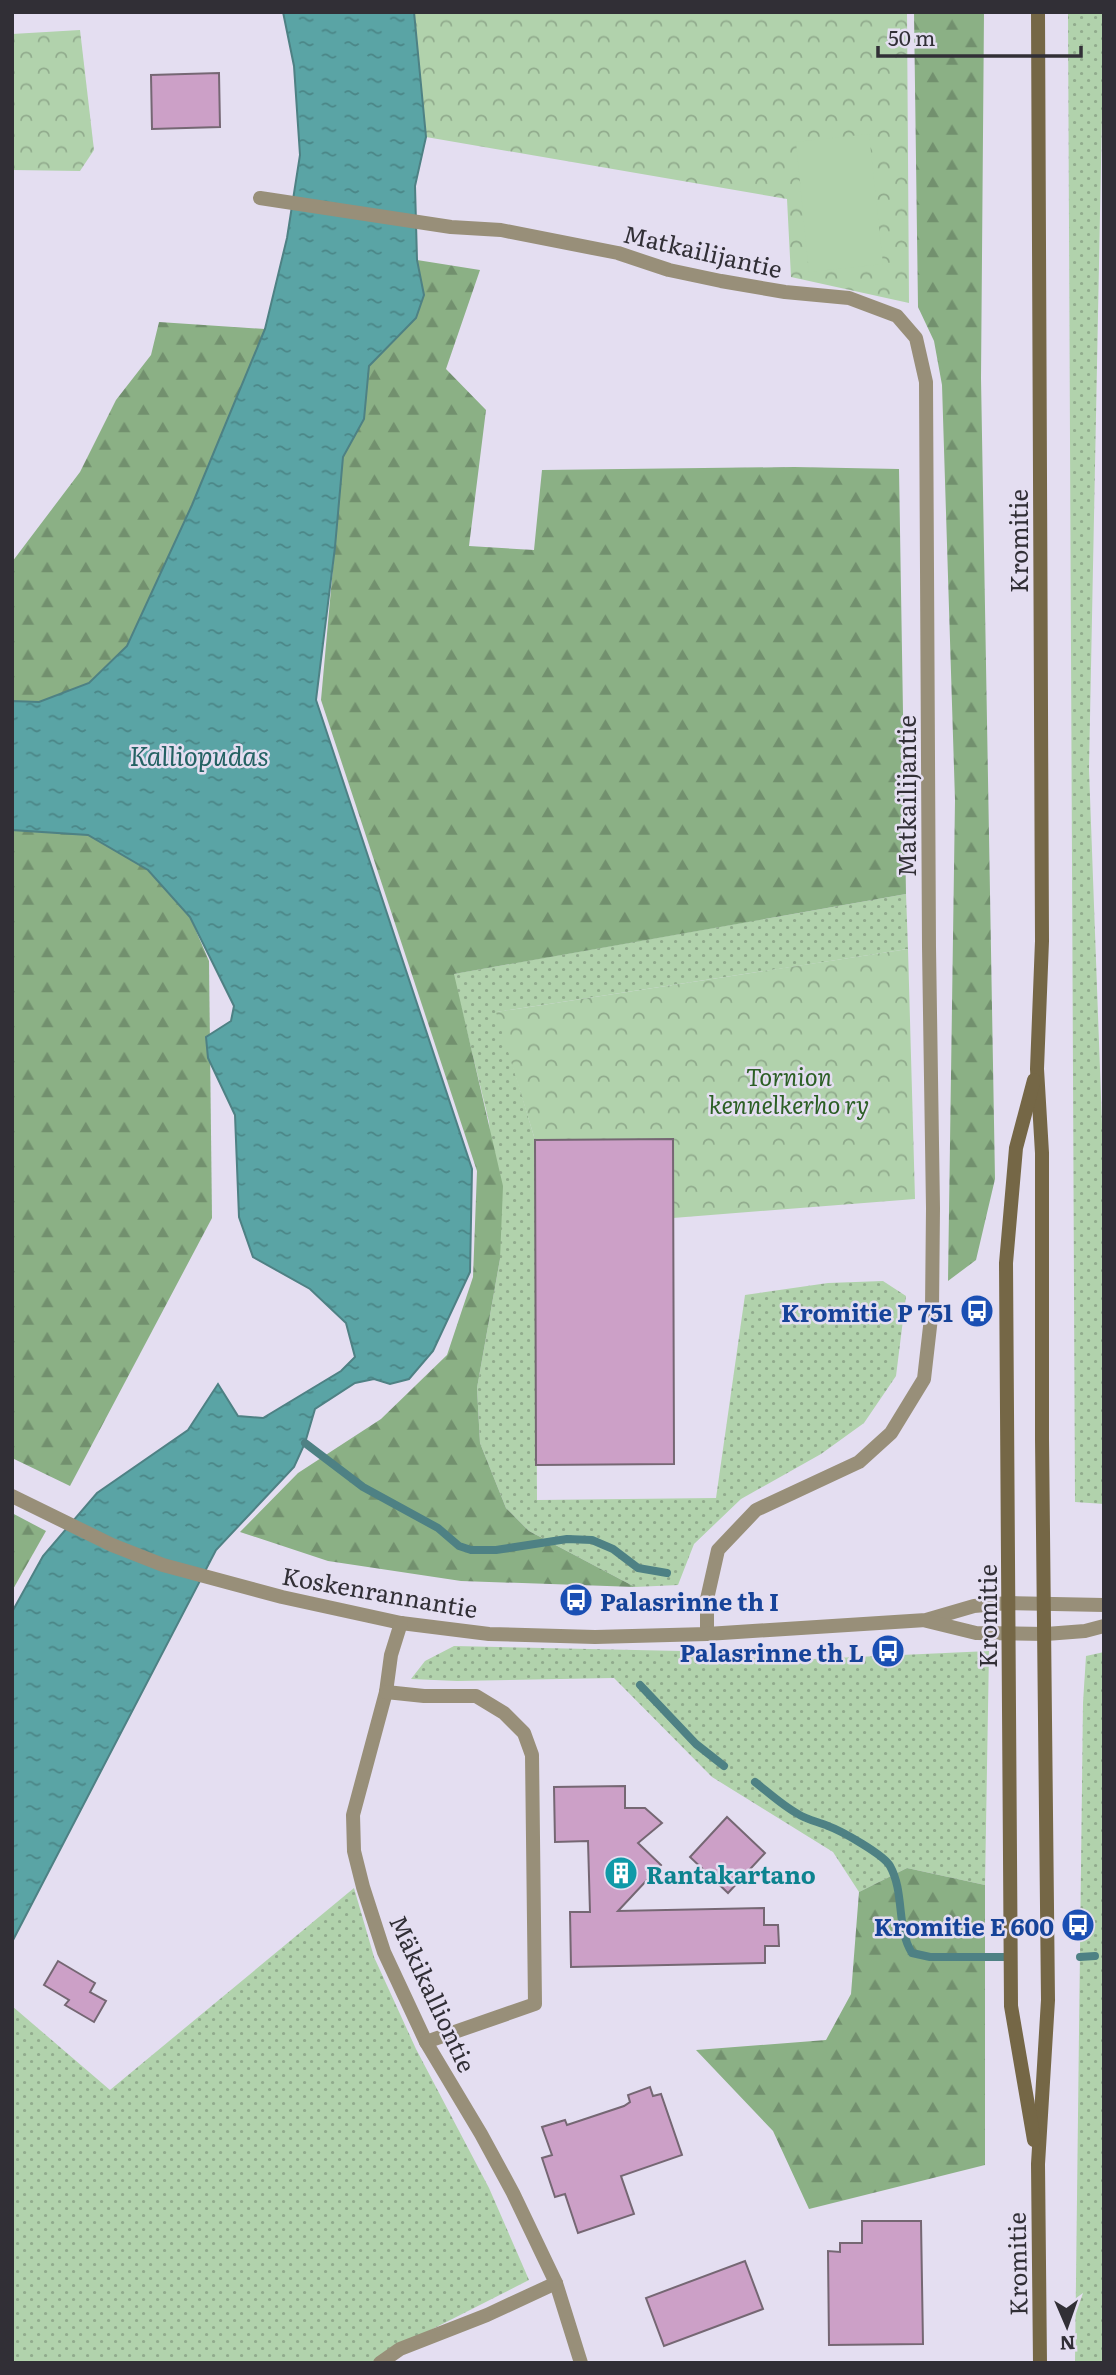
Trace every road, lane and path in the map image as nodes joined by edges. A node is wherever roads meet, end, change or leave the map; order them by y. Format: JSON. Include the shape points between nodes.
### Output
{"nodes":[{"id":1,"x":1038,"y":12,"type":"edge"},
{"id":2,"x":260,"y":198,"type":"dead end"},
{"id":3,"x":1037,"y":1069,"type":"junction"},
{"id":4,"x":12,"y":1496,"type":"edge"},
{"id":5,"x":1008,"y":1603,"type":"junction"},
{"id":6,"x":1045,"y":1603,"type":"junction"},
{"id":7,"x":1104,"y":1605,"type":"edge"},
{"id":8,"x":926,"y":1620,"type":"junction"},
{"id":9,"x":401,"y":1623,"type":"junction"},
{"id":10,"x":1104,"y":1626,"type":"edge"},
{"id":11,"x":1009,"y":1633,"type":"junction"},
{"id":12,"x":707,"y":1634,"type":"junction"},
{"id":13,"x":1045,"y":1634,"type":"junction"},
{"id":14,"x":386,"y":1692,"type":"junction"},
{"id":15,"x":426,"y":2042,"type":"junction"},
{"id":16,"x":1038,"y":2164,"type":"junction"},
{"id":17,"x":556,"y":2283,"type":"junction"},
{"id":18,"x":380,"y":2363,"type":"edge"},
{"id":19,"x":581,"y":2363,"type":"edge"},
{"id":20,"x":1040,"y":2363,"type":"edge"}],
"edges":[{"from":1,"to":3,"type":"main road","name":"Kromitie","via":[[1042,941]]},
{"from":2,"to":12,"type":"street","name":"Matkailijantie","via":[[451,227],[501,230],[618,253],[721,281],[849,298],[897,316],[916,338],[926,382],[933,1220],[925,1379],[891,1433],[859,1462],[756,1510],[718,1550],[707,1599]]},
{"from":3,"to":5,"type":"main road","name":"Kromitie","via":[[1016,1148],[1006,1263]]},
{"from":3,"to":6,"type":"main road","name":"Kromitie","via":[[1042,1153]]},
{"from":4,"to":9,"type":"street","name":"Koskenrannantie","via":[[163,1565]]},
{"from":5,"to":6,"type":"street","name":"Koskenrannantie"},
{"from":5,"to":8,"type":"street","name":"Koskenrannantie","via":[[974,1606]]},
{"from":5,"to":11,"type":"main road","name":"Kromitie"},
{"from":6,"to":7,"type":"street","name":"Koskenrannantie"},
{"from":6,"to":13,"type":"main road","name":"Kromitie"},
{"from":8,"to":11,"type":"street","name":"Koskenrannantie","via":[[976,1633]]},
{"from":8,"to":12,"type":"street","name":"Koskenrannantie"},
{"from":9,"to":12,"type":"street","name":"Koskenrannantie","via":[[489,1634]]},
{"from":9,"to":14,"type":"street","name":"Mäkikalliontie"},
{"from":10,"to":13,"type":"street","name":"Koskenrannantie"},
{"from":11,"to":13,"type":"street","name":"Koskenrannantie"},
{"from":11,"to":16,"type":"main road","name":"Kromitie","via":[[1010,2006]]},
{"from":13,"to":16,"type":"main road","name":"Kromitie","via":[[1048,2000]]},
{"from":14,"to":15,"type":"street","name":"Mäkikalliontie","via":[[353,1815],[354,1851],[384,1952]]},
{"from":14,"to":15,"type":"street","via":[[476,1696],[504,1713],[524,1733],[532,1755],[535,2004]]},
{"from":15,"to":17,"type":"street","name":"Mäkikalliontie","via":[[506,2181]]},
{"from":16,"to":20,"type":"main road","name":"Kromitie"},
{"from":17,"to":18,"type":"street","via":[[400,2350]]},
{"from":17,"to":19,"type":"street","name":"Mäkikalliontie"}]}
